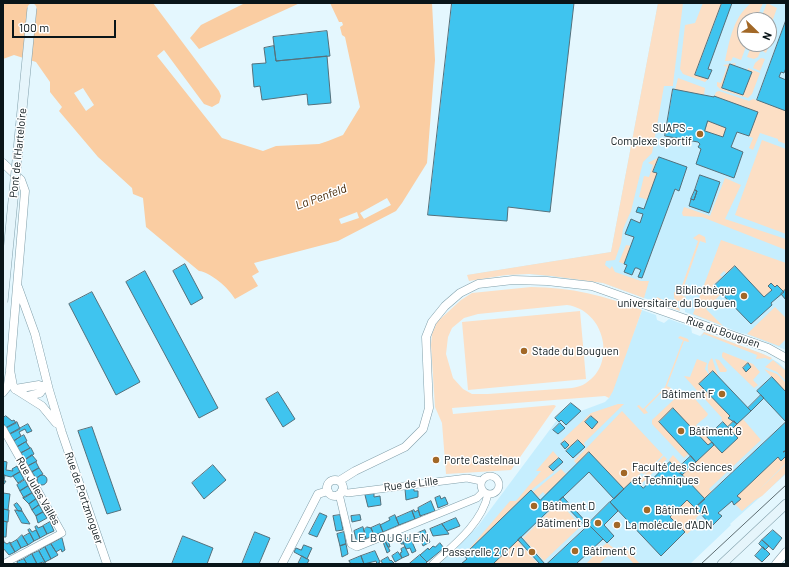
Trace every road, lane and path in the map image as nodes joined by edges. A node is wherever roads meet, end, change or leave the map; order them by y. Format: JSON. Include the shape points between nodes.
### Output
{"nodes":[{"id":1,"x":32,"y":3,"type":"edge"},
{"id":2,"x":3,"y":163,"type":"edge"},
{"id":3,"x":18,"y":287,"type":"junction"},
{"id":4,"x":3,"y":302,"type":"edge"},
{"id":5,"x":786,"y":358,"type":"edge"},
{"id":6,"x":10,"y":370,"type":"junction"},
{"id":7,"x":47,"y":386,"type":"junction"},
{"id":8,"x":15,"y":389,"type":"junction"},
{"id":9,"x":3,"y":394,"type":"edge"},
{"id":10,"x":28,"y":396,"type":"junction"},
{"id":11,"x":3,"y":429,"type":"edge"},
{"id":12,"x":62,"y":433,"type":"junction"},
{"id":13,"x":338,"y":481,"type":"junction"},
{"id":14,"x":481,"y":481,"type":"junction"},
{"id":15,"x":328,"y":491,"type":"junction"},
{"id":16,"x":340,"y":493,"type":"junction"},
{"id":17,"x":486,"y":493,"type":"junction"},
{"id":18,"x":786,"y":504,"type":"edge"},
{"id":19,"x":786,"y":552,"type":"edge"},
{"id":20,"x":3,"y":564,"type":"edge"},
{"id":21,"x":107,"y":564,"type":"edge"},
{"id":22,"x":282,"y":564,"type":"edge"},
{"id":23,"x":433,"y":564,"type":"edge"},
{"id":24,"x":722,"y":564,"type":"edge"},
{"id":25,"x":776,"y":564,"type":"edge"}],
"edges":[{"from":1,"to":4,"type":"main road","name":"Pont de l'Harteloire","bridge":true},
{"from":2,"to":3,"type":"street","via":[[21,180],[25,191]]},
{"from":3,"to":6,"type":"street"},
{"from":3,"to":7,"type":"street","name":"Rue de Portzmoguer","via":[[35,334]]},
{"from":5,"to":13,"type":"street","name":"Rue du Bouguen","via":[[768,348],[592,286],[540,280],[478,284],[460,293],[445,306],[432,322],[426,337],[429,408],[423,429],[406,447]]},
{"from":6,"to":8,"type":"street"},
{"from":6,"to":9,"type":"street"},
{"from":7,"to":8,"type":"street","via":[[32,385]]},
{"from":7,"to":10,"type":"street","via":[[40,393]]},
{"from":7,"to":12,"type":"street","name":"Rue de Portzmoguer"},
{"from":8,"to":9,"type":"street"},
{"from":8,"to":10,"type":"street","name":"Rue de Portzmoguer"},
{"from":10,"to":12,"type":"street","name":"Rue de Portzmoguer","via":[[50,414]]},
{"from":11,"to":20,"type":"street","name":"Rue Jules Vallès","via":[[62,533]]},
{"from":12,"to":21,"type":"street","name":"Rue de Portzmoguer"},
{"from":13,"to":15,"type":"street","via":[[329,482]]},
{"from":13,"to":16,"type":"street","via":[[342,487]]},
{"from":14,"to":16,"type":"street","name":"Rue de Lille","via":[[467,478]]},
{"from":14,"to":17,"type":"street","via":[[480,486]]},
{"from":14,"to":17,"type":"street","via":[[488,476],[495,477],[498,481],[498,490]]},
{"from":15,"to":16,"type":"street","via":[[332,495]]},
{"from":15,"to":22,"type":"street","via":[[318,494]]},
{"from":16,"to":17,"type":"street","via":[[351,544],[357,547]]},
{"from":17,"to":23,"type":"street","via":[[485,507],[460,541]]},
{"from":18,"to":24,"type":"main road"},
{"from":19,"to":25,"type":"street"}]}
